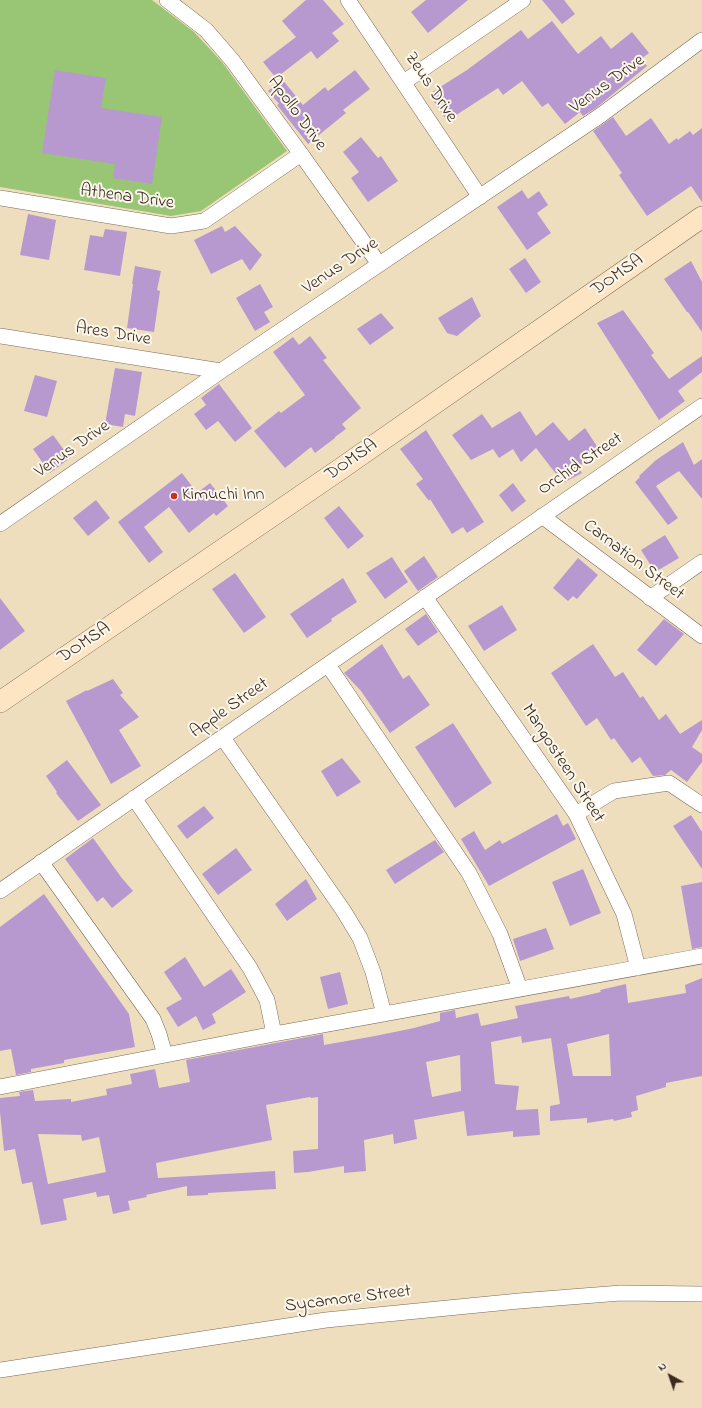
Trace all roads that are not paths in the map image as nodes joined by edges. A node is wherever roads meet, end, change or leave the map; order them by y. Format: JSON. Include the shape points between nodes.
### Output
{"nodes":[{"id":1,"x":167,"y":0,"type":"edge"},
{"id":2,"x":348,"y":0,"type":"edge"},
{"id":3,"x":523,"y":0,"type":"edge"},
{"id":4,"x":702,"y":40,"type":"edge"},
{"id":5,"x":404,"y":82,"type":"junction"},
{"id":6,"x":301,"y":154,"type":"junction"},
{"id":7,"x":480,"y":197,"type":"junction"},
{"id":8,"x":0,"y":198,"type":"edge"},
{"id":9,"x":702,"y":217,"type":"edge"},
{"id":10,"x":379,"y":264,"type":"junction"},
{"id":11,"x":0,"y":336,"type":"edge"},
{"id":12,"x":221,"y":371,"type":"junction"},
{"id":13,"x":702,"y":406,"type":"edge"},
{"id":14,"x":542,"y":516,"type":"junction"},
{"id":15,"x":0,"y":524,"type":"edge"},
{"id":16,"x":482,"y":557,"type":"joint"},
{"id":17,"x":702,"y":562,"type":"edge"},
{"id":18,"x":425,"y":597,"type":"junction"},
{"id":19,"x":650,"y":598,"type":"junction"},
{"id":20,"x":702,"y":636,"type":"edge"},
{"id":21,"x":328,"y":664,"type":"junction"},
{"id":22,"x":0,"y":702,"type":"edge"},
{"id":23,"x":223,"y":738,"type":"junction"},
{"id":24,"x":134,"y":798,"type":"junction"},
{"id":25,"x":702,"y":805,"type":"edge"},
{"id":26,"x":576,"y":814,"type":"junction"},
{"id":27,"x":41,"y":862,"type":"junction"},
{"id":28,"x":0,"y":891,"type":"edge"},
{"id":29,"x":702,"y":956,"type":"edge"},
{"id":30,"x":638,"y":968,"type":"junction"},
{"id":31,"x":520,"y":989,"type":"junction"},
{"id":32,"x":384,"y":1014,"type":"junction"},
{"id":33,"x":274,"y":1034,"type":"junction"},
{"id":34,"x":164,"y":1055,"type":"junction"},
{"id":35,"x":0,"y":1087,"type":"edge"},
{"id":36,"x":702,"y":1294,"type":"edge"},
{"id":37,"x":0,"y":1370,"type":"edge"}],
"edges":[{"from":1,"to":6,"type":"street","name":"Apollo Drive","via":[[206,30],[232,60]]},
{"from":2,"to":5,"type":"street","name":"Zeus Drive"},
{"from":3,"to":5,"type":"street"},
{"from":4,"to":7,"type":"street","name":"Venus Drive","via":[[601,115]]},
{"from":5,"to":7,"type":"street","name":"Zeus Drive"},
{"from":6,"to":8,"type":"street","name":"Athena Drive","via":[[204,221],[171,226]]},
{"from":6,"to":10,"type":"street","name":"Apollo Drive"},
{"from":7,"to":10,"type":"street","name":"Venus Drive"},
{"from":9,"to":22,"type":"main road","name":"DOMSA"},
{"from":10,"to":12,"type":"street","name":"Venus Drive"},
{"from":11,"to":12,"type":"street","name":"Ares Drive"},
{"from":12,"to":15,"type":"street","name":"Venus Drive"},
{"from":13,"to":14,"type":"street","name":"Orchid Street"},
{"from":14,"to":16,"type":"street","name":"Orchid Street"},
{"from":14,"to":19,"type":"street","name":"Carnation Street"},
{"from":16,"to":18,"type":"street","name":"Apple Street"},
{"from":17,"to":19,"type":"street"},
{"from":18,"to":21,"type":"street","name":"Apple Street"},
{"from":18,"to":26,"type":"street","name":"Mangosteen Street"},
{"from":19,"to":20,"type":"street","name":"Carnation Street"},
{"from":21,"to":23,"type":"street","name":"Apple Street"},
{"from":21,"to":31,"type":"street","via":[[469,873],[500,934]]},
{"from":23,"to":24,"type":"street","name":"Apple Street"},
{"from":23,"to":32,"type":"street","via":[[360,938],[373,972]]},
{"from":24,"to":27,"type":"street","name":"Apple Street"},
{"from":24,"to":33,"type":"street","via":[[250,968],[267,1000]]},
{"from":25,"to":26,"type":"street","via":[[669,783],[614,791]]},
{"from":26,"to":30,"type":"street","name":"Mangosteen Street","via":[[624,914]]},
{"from":27,"to":28,"type":"street","name":"Apple Street"},
{"from":27,"to":34,"type":"street","via":[[153,1019]]},
{"from":29,"to":30,"type":"street"},
{"from":30,"to":31,"type":"street"},
{"from":31,"to":32,"type":"street"},
{"from":32,"to":33,"type":"street"},
{"from":33,"to":34,"type":"street"},
{"from":34,"to":35,"type":"street"},
{"from":36,"to":37,"type":"street","name":"Sycamore Street","via":[[620,1293],[511,1301],[326,1320]]}]}
